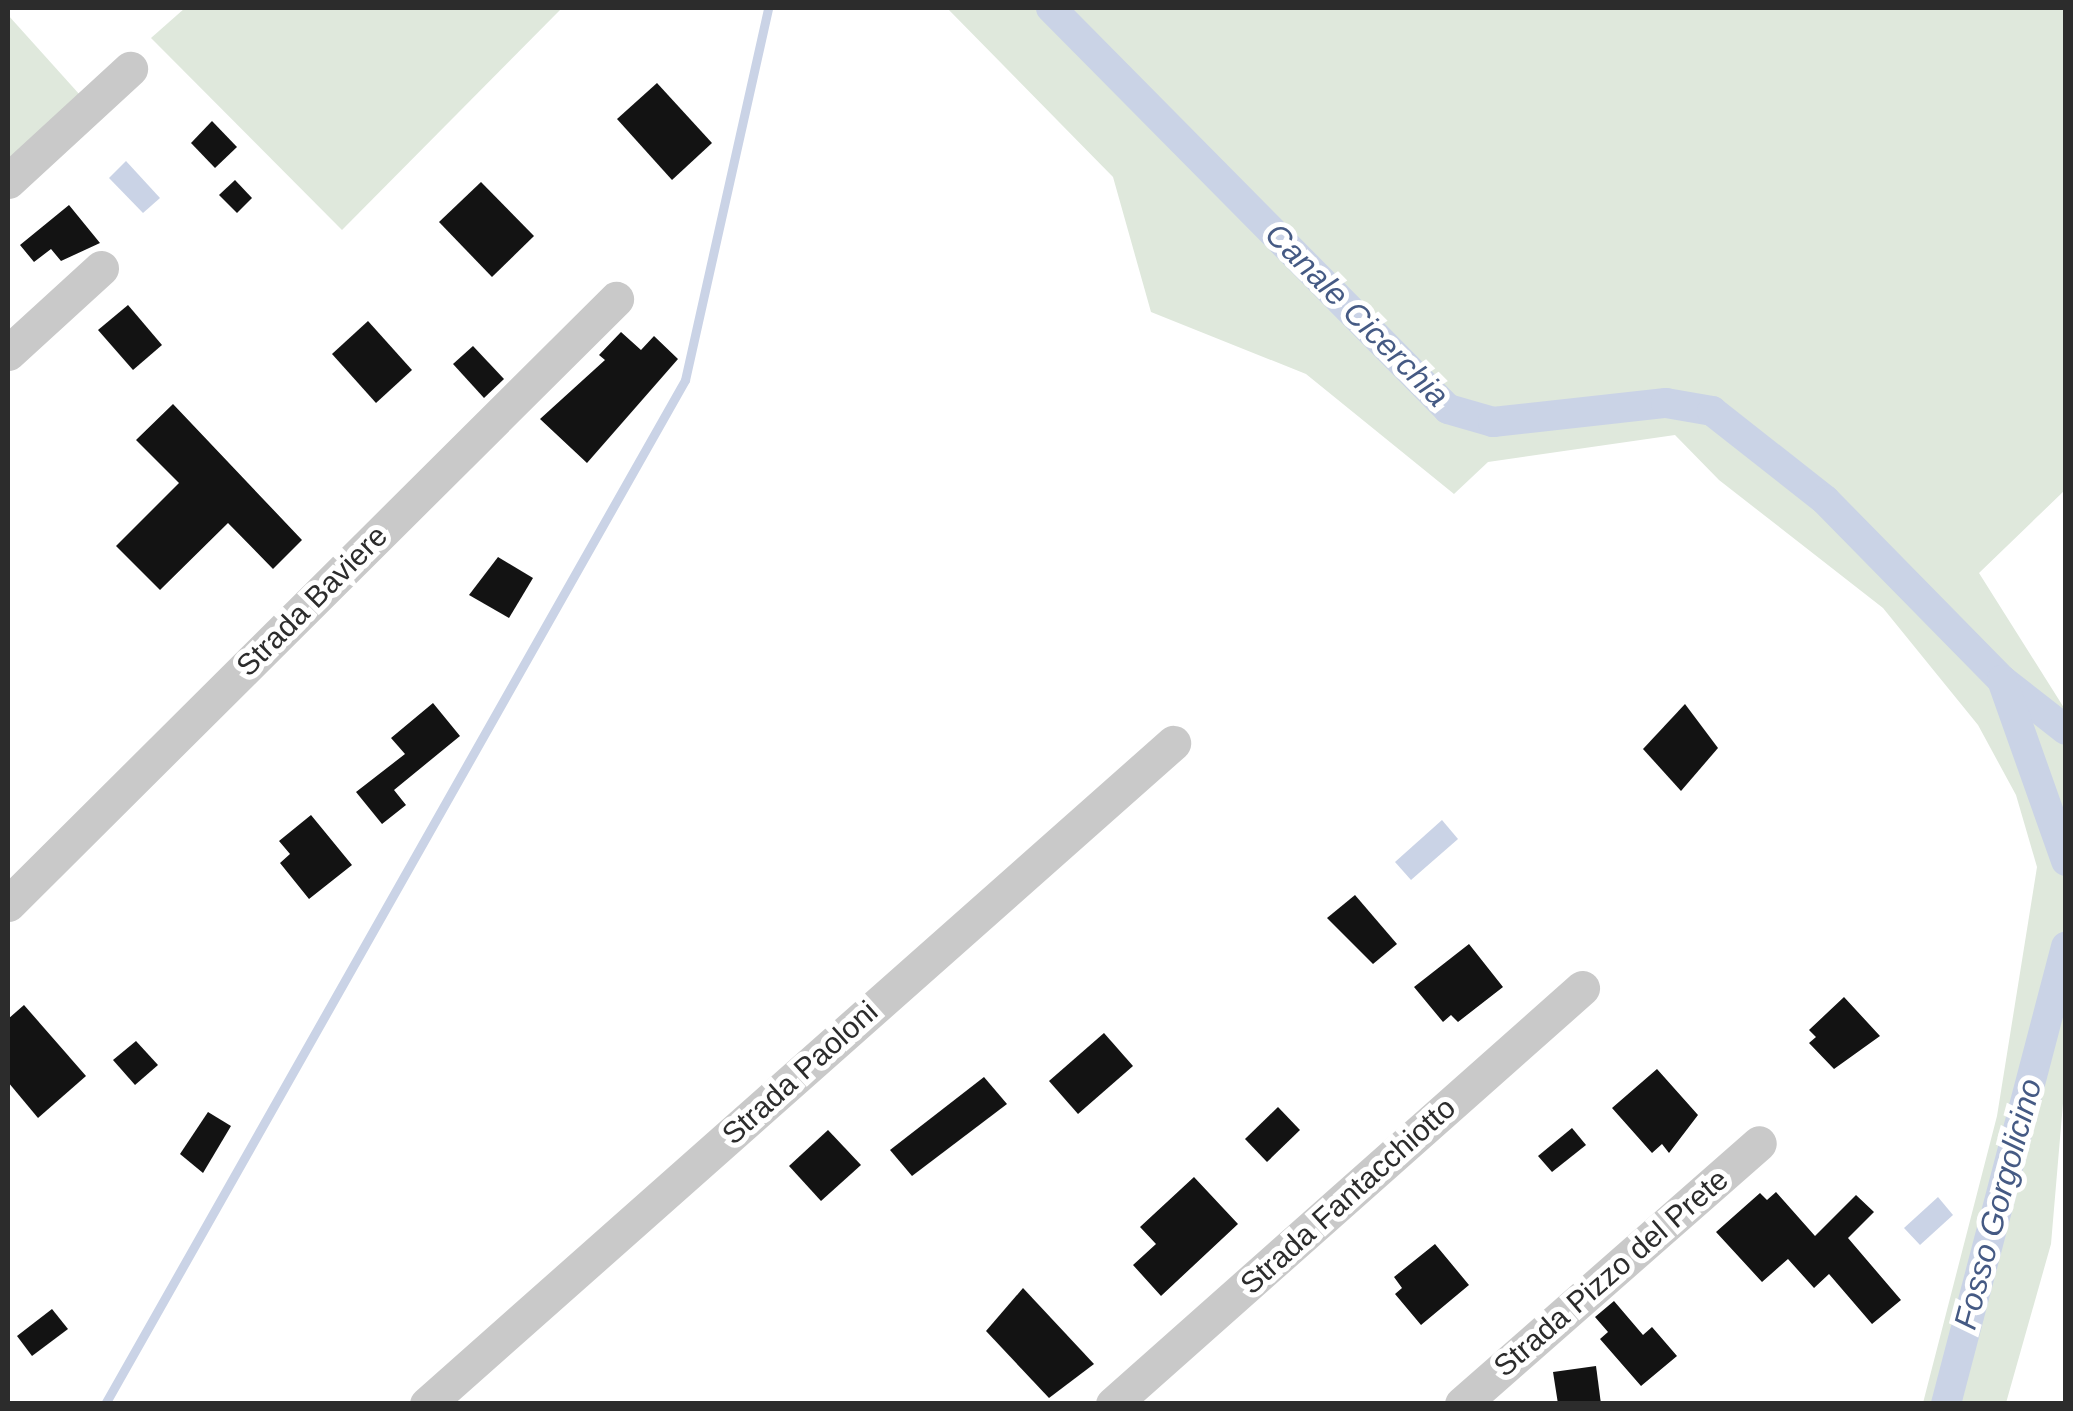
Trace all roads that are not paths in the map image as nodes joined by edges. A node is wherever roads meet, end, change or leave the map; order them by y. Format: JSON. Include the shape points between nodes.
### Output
{"nodes":[{"id":1,"x":130,"y":69,"type":"dead end"},
{"id":2,"x":8,"y":181,"type":"edge"},
{"id":3,"x":101,"y":268,"type":"dead end"},
{"id":4,"x":616,"y":299,"type":"dead end"},
{"id":5,"x":8,"y":353,"type":"edge"},
{"id":6,"x":1172,"y":743,"type":"dead end"},
{"id":7,"x":8,"y":904,"type":"edge"},
{"id":8,"x":1582,"y":988,"type":"dead end"},
{"id":9,"x":1760,"y":1143,"type":"dead end"},
{"id":10,"x":427,"y":1404,"type":"edge"},
{"id":11,"x":1113,"y":1404,"type":"edge"},
{"id":12,"x":1462,"y":1404,"type":"edge"}],
"edges":[{"from":1,"to":2,"type":"street"},
{"from":3,"to":5,"type":"street"},
{"from":4,"to":7,"type":"street","name":"Strada Baviere"},
{"from":6,"to":10,"type":"street","name":"Strada Paoloni"},
{"from":8,"to":11,"type":"street","name":"Strada Fantacchiotto"},
{"from":9,"to":12,"type":"street","name":"Strada Pizzo del Prete"}]}
